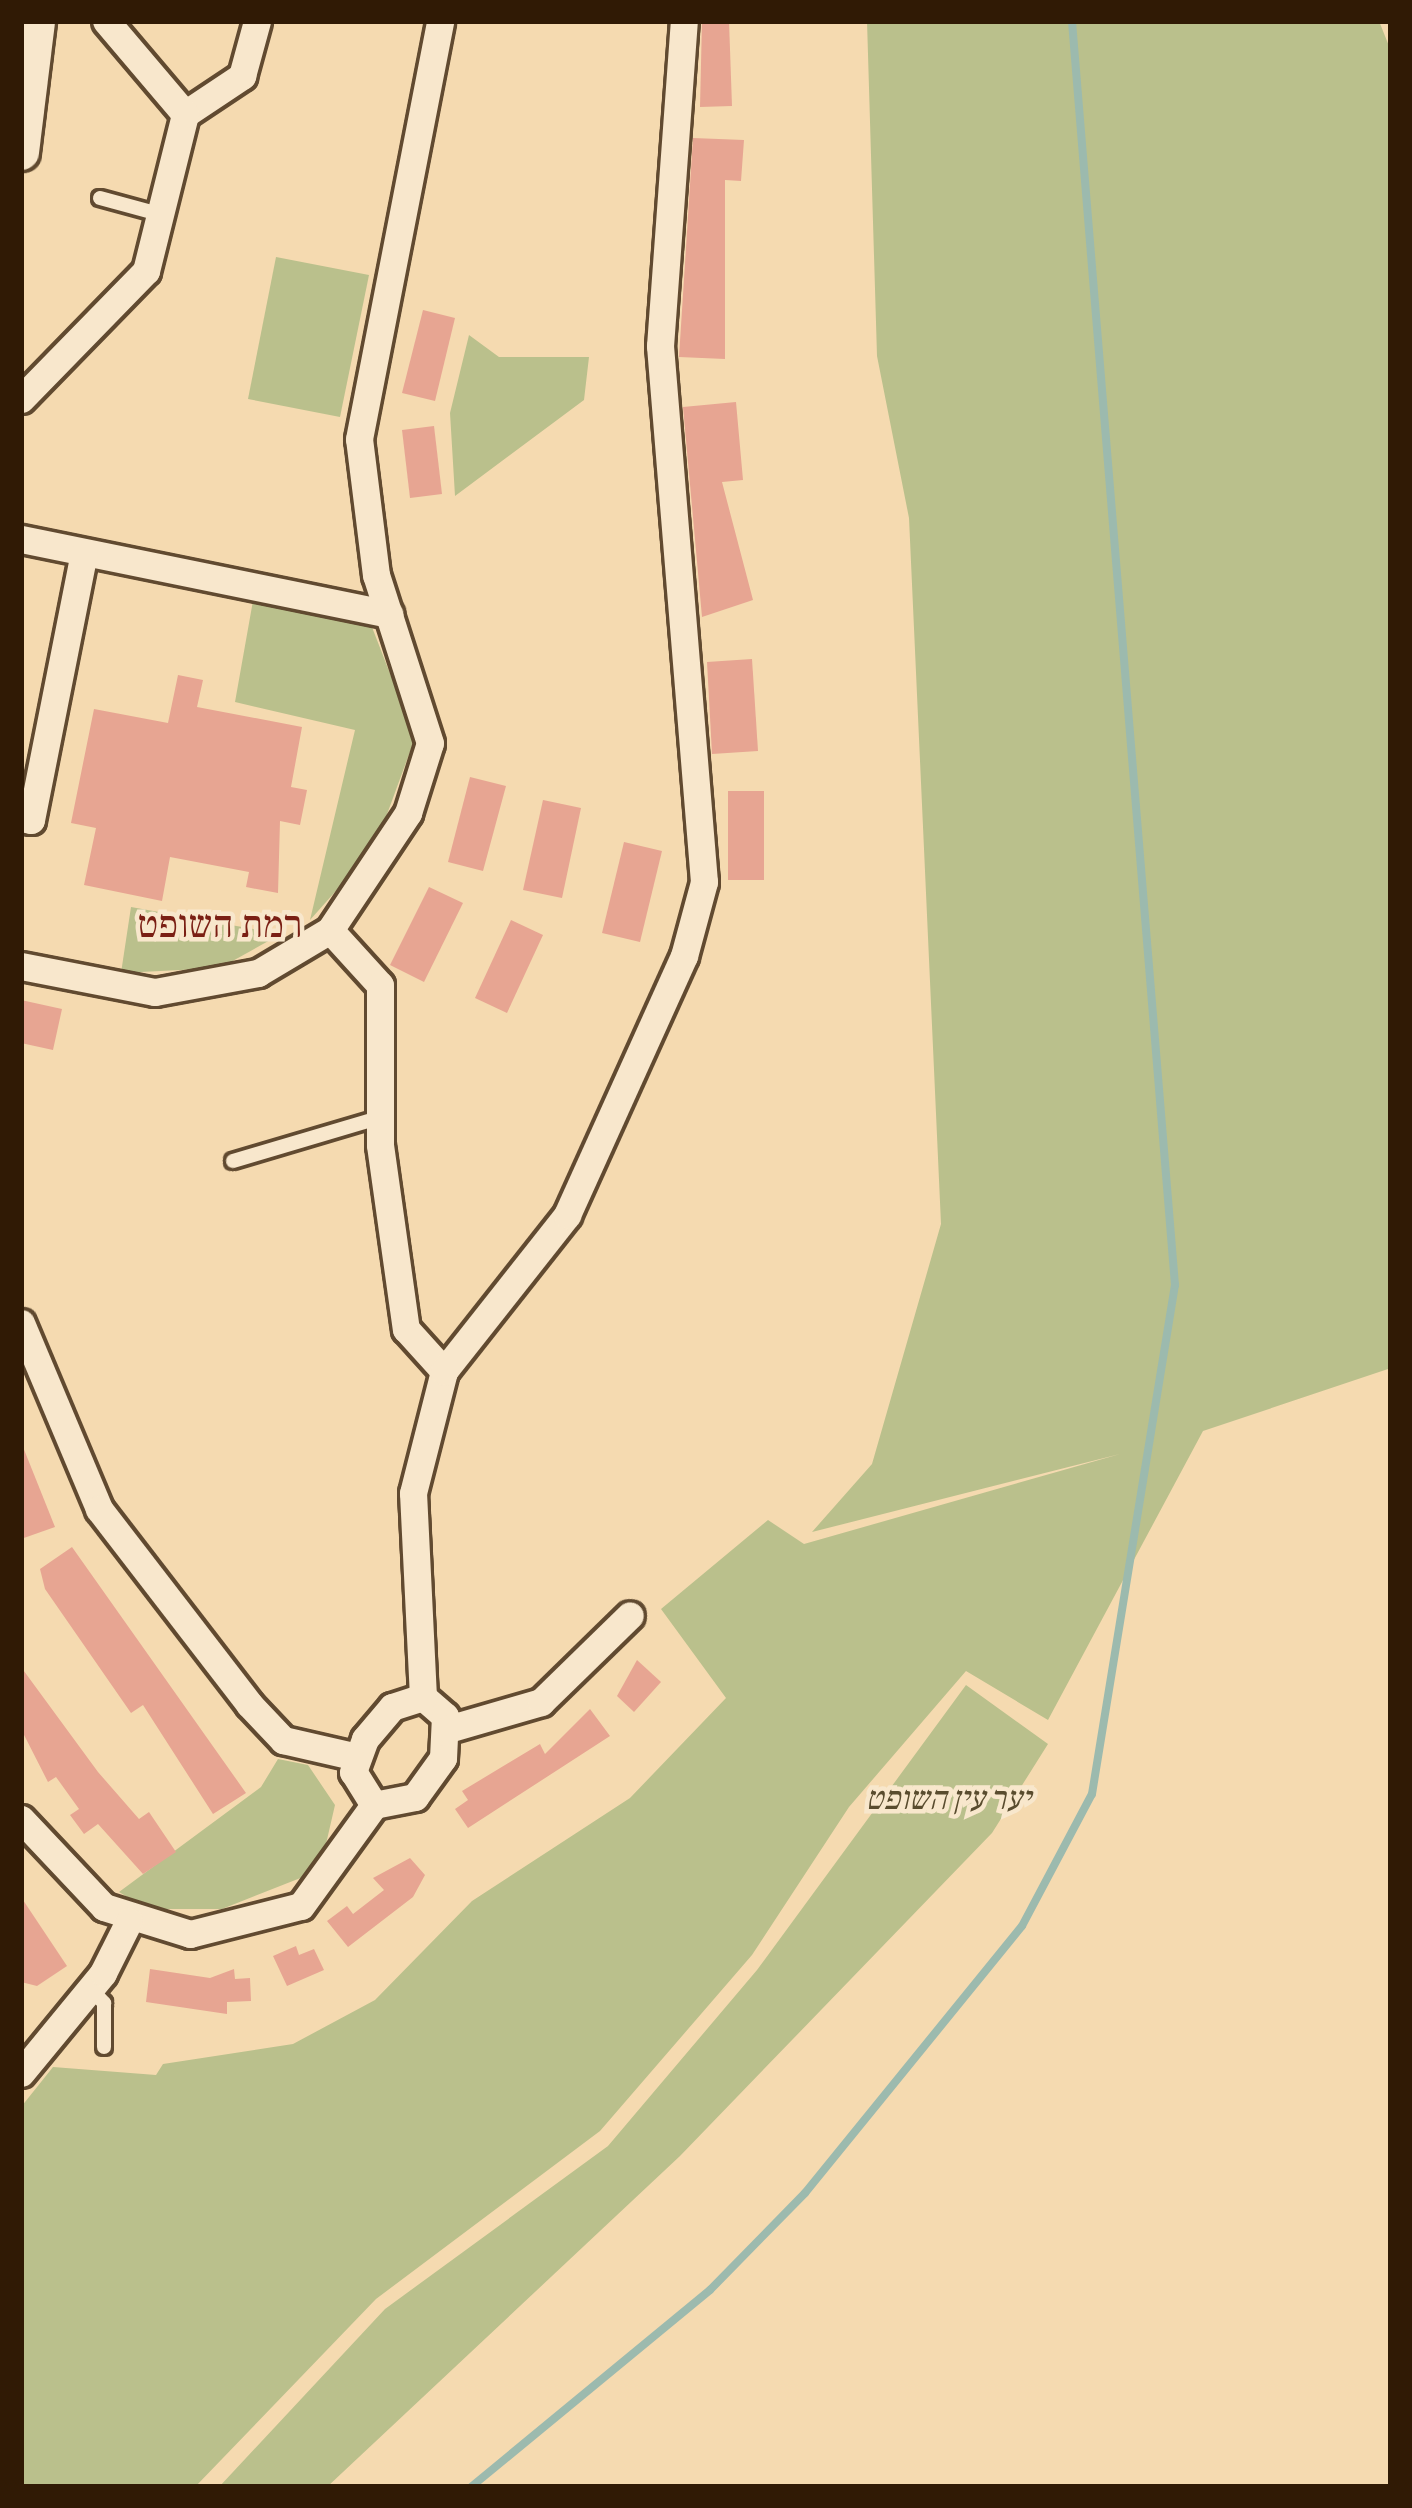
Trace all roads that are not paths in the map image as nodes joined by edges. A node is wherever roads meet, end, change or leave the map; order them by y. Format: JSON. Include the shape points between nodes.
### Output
{"nodes":[{"id":1,"x":37,"y":21,"type":"edge"},
{"id":2,"x":106,"y":21,"type":"edge"},
{"id":3,"x":257,"y":21,"type":"edge"},
{"id":4,"x":440,"y":21,"type":"edge"},
{"id":5,"x":684,"y":21,"type":"edge"},
{"id":6,"x":185,"y":113,"type":"junction"},
{"id":7,"x":21,"y":152,"type":"edge"},
{"id":8,"x":100,"y":198,"type":"dead end"},
{"id":9,"x":159,"y":214,"type":"junction"},
{"id":10,"x":21,"y":399,"type":"edge"},
{"id":11,"x":21,"y":539,"type":"edge"},
{"id":12,"x":84,"y":553,"type":"junction"},
{"id":13,"x":388,"y":614,"type":"junction"},
{"id":14,"x":32,"y":752,"type":"edge"},
{"id":15,"x":21,"y":818,"type":"edge"},
{"id":16,"x":330,"y":930,"type":"junction"},
{"id":17,"x":21,"y":966,"type":"edge"},
{"id":18,"x":379,"y":1118,"type":"junction"},
{"id":19,"x":233,"y":1161,"type":"dead end"},
{"id":20,"x":21,"y":1323,"type":"edge"},
{"id":21,"x":444,"y":1371,"type":"junction"},
{"id":22,"x":630,"y":1615,"type":"dead end"},
{"id":23,"x":423,"y":1697,"type":"junction"},
{"id":24,"x":448,"y":1729,"type":"junction"},
{"id":25,"x":357,"y":1757,"type":"junction"},
{"id":26,"x":374,"y":1804,"type":"junction"},
{"id":27,"x":21,"y":1819,"type":"edge"},
{"id":28,"x":129,"y":1921,"type":"junction"},
{"id":29,"x":91,"y":1988,"type":"junction"},
{"id":30,"x":104,"y":2048,"type":"dead end"},
{"id":31,"x":21,"y":2073,"type":"edge"}],
"edges":[{"from":1,"to":7,"type":"street"},
{"from":2,"to":6,"type":"street"},
{"from":3,"to":6,"type":"street","via":[[242,76]]},
{"from":4,"to":13,"type":"street","via":[[359,440]]},
{"from":5,"to":21,"type":"street","via":[[660,346],[704,882],[684,956],[567,1215]]},
{"from":6,"to":9,"type":"street"},
{"from":8,"to":9,"type":"lane"},
{"from":9,"to":10,"type":"street","via":[[146,271]]},
{"from":11,"to":12,"type":"street"},
{"from":12,"to":13,"type":"street"},
{"from":12,"to":14,"type":"street"},
{"from":13,"to":16,"type":"street","via":[[430,743],[381,864]]},
{"from":14,"to":15,"type":"street","via":[[31,820]]},
{"from":16,"to":17,"type":"street","via":[[259,973],[189,989],[112,990]]},
{"from":16,"to":18,"type":"street","via":[[380,985]]},
{"from":18,"to":19,"type":"lane"},
{"from":18,"to":21,"type":"street","via":[[406,1329]]},
{"from":20,"to":25,"type":"street","via":[[99,1509],[249,1704],[283,1739]]},
{"from":21,"to":23,"type":"street","via":[[413,1493]]},
{"from":22,"to":24,"type":"street","via":[[541,1702]]},
{"from":23,"to":24,"type":"street"},
{"from":23,"to":25,"type":"street","via":[[392,1707]]},
{"from":24,"to":26,"type":"street","via":[[427,1787]]},
{"from":25,"to":26,"type":"street","via":[[356,1783]]},
{"from":26,"to":28,"type":"street","via":[[326,1884],[273,1920],[190,1934]]},
{"from":27,"to":28,"type":"street","via":[[81,1889]]},
{"from":28,"to":29,"type":"street"},
{"from":29,"to":30,"type":"lane","via":[[104,2002]]},
{"from":29,"to":31,"type":"street"}]}
